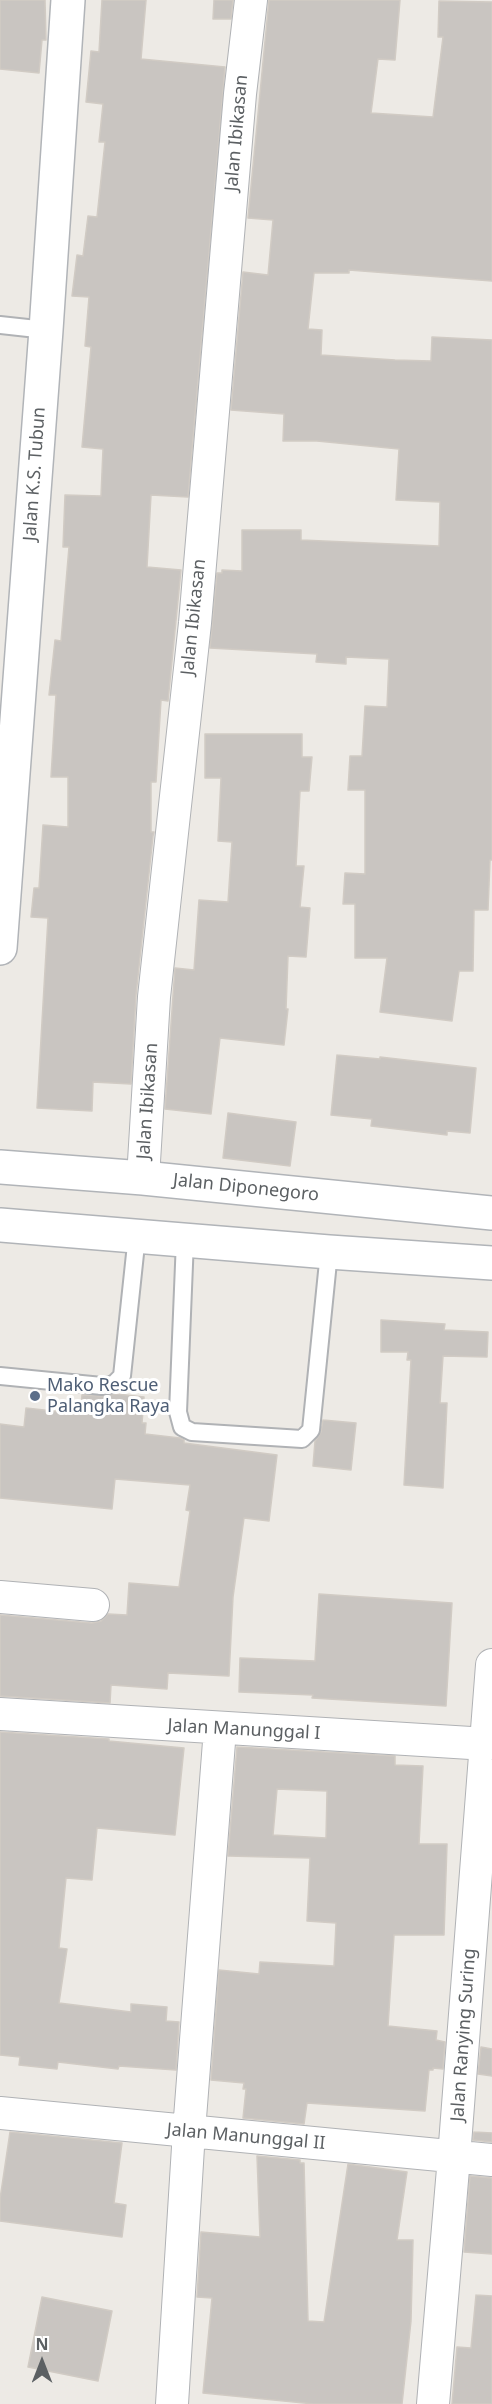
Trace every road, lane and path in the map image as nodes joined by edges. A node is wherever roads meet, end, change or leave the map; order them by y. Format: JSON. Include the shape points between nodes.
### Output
{"nodes":[{"id":1,"x":68,"y":0,"type":"edge"},
{"id":2,"x":250,"y":0,"type":"edge"},
{"id":3,"x":0,"y":325,"type":"edge"},
{"id":4,"x":46,"y":330,"type":"junction"},
{"id":5,"x":0,"y":948,"type":"edge"},
{"id":6,"x":0,"y":1167,"type":"edge"},
{"id":7,"x":143,"y":1178,"type":"junction"},
{"id":8,"x":492,"y":1213,"type":"edge"},
{"id":9,"x":0,"y":1225,"type":"edge"},
{"id":10,"x":137,"y":1235,"type":"junction"},
{"id":11,"x":185,"y":1240,"type":"junction"},
{"id":12,"x":329,"y":1252,"type":"junction"},
{"id":13,"x":492,"y":1263,"type":"edge"},
{"id":14,"x":0,"y":1376,"type":"edge"},
{"id":15,"x":0,"y":1597,"type":"edge"},
{"id":16,"x":93,"y":1605,"type":"dead end"},
{"id":17,"x":492,"y":1665,"type":"edge"},
{"id":18,"x":0,"y":1714,"type":"edge"},
{"id":19,"x":220,"y":1729,"type":"junction"},
{"id":20,"x":488,"y":1744,"type":"junction"},
{"id":21,"x":484,"y":1889,"type":"edge"},
{"id":22,"x":0,"y":2113,"type":"edge"},
{"id":23,"x":189,"y":2132,"type":"junction"},
{"id":24,"x":454,"y":2157,"type":"junction"},
{"id":25,"x":492,"y":2160,"type":"edge"},
{"id":26,"x":172,"y":2404,"type":"edge"},
{"id":27,"x":433,"y":2404,"type":"edge"}],
"edges":[{"from":1,"to":4,"type":"main road","name":"Jalan K.S. Tubun"},
{"from":2,"to":7,"type":"street","name":"Jalan Ibikasan","via":[[195,623],[154,997]]},
{"from":3,"to":4,"type":"lane"},
{"from":4,"to":5,"type":"main road","name":"Jalan K.S. Tubun"},
{"from":6,"to":7,"type":"main road","name":"Jalan Diponegoro"},
{"from":7,"to":8,"type":"main road","name":"Jalan Diponegoro"},
{"from":9,"to":10,"type":"main road"},
{"from":10,"to":11,"type":"main road"},
{"from":10,"to":14,"type":"lane","via":[[122,1376],[114,1384],[102,1386]]},
{"from":11,"to":12,"type":"main road"},
{"from":11,"to":12,"type":"lane","via":[[178,1412],[182,1427],[192,1432],[302,1439],[311,1430]]},
{"from":12,"to":13,"type":"main road"},
{"from":15,"to":16,"type":"street"},
{"from":17,"to":20,"type":"street","name":"Jalan Ranying Suring"},
{"from":18,"to":19,"type":"street","name":"Jalan Manunggal I"},
{"from":19,"to":20,"type":"street","name":"Jalan Manunggal I"},
{"from":19,"to":23,"type":"street"},
{"from":20,"to":21,"type":"street","name":"Jalan Ranying Suring"},
{"from":21,"to":24,"type":"street","name":"Jalan Ranying Suring"},
{"from":22,"to":23,"type":"street","name":"Jalan Manunggal II"},
{"from":23,"to":24,"type":"street","name":"Jalan Manunggal II"},
{"from":23,"to":26,"type":"street"},
{"from":24,"to":25,"type":"street","name":"Jalan Manunggal II"},
{"from":24,"to":27,"type":"street","name":"Jalan Ranying Suring"}]}
